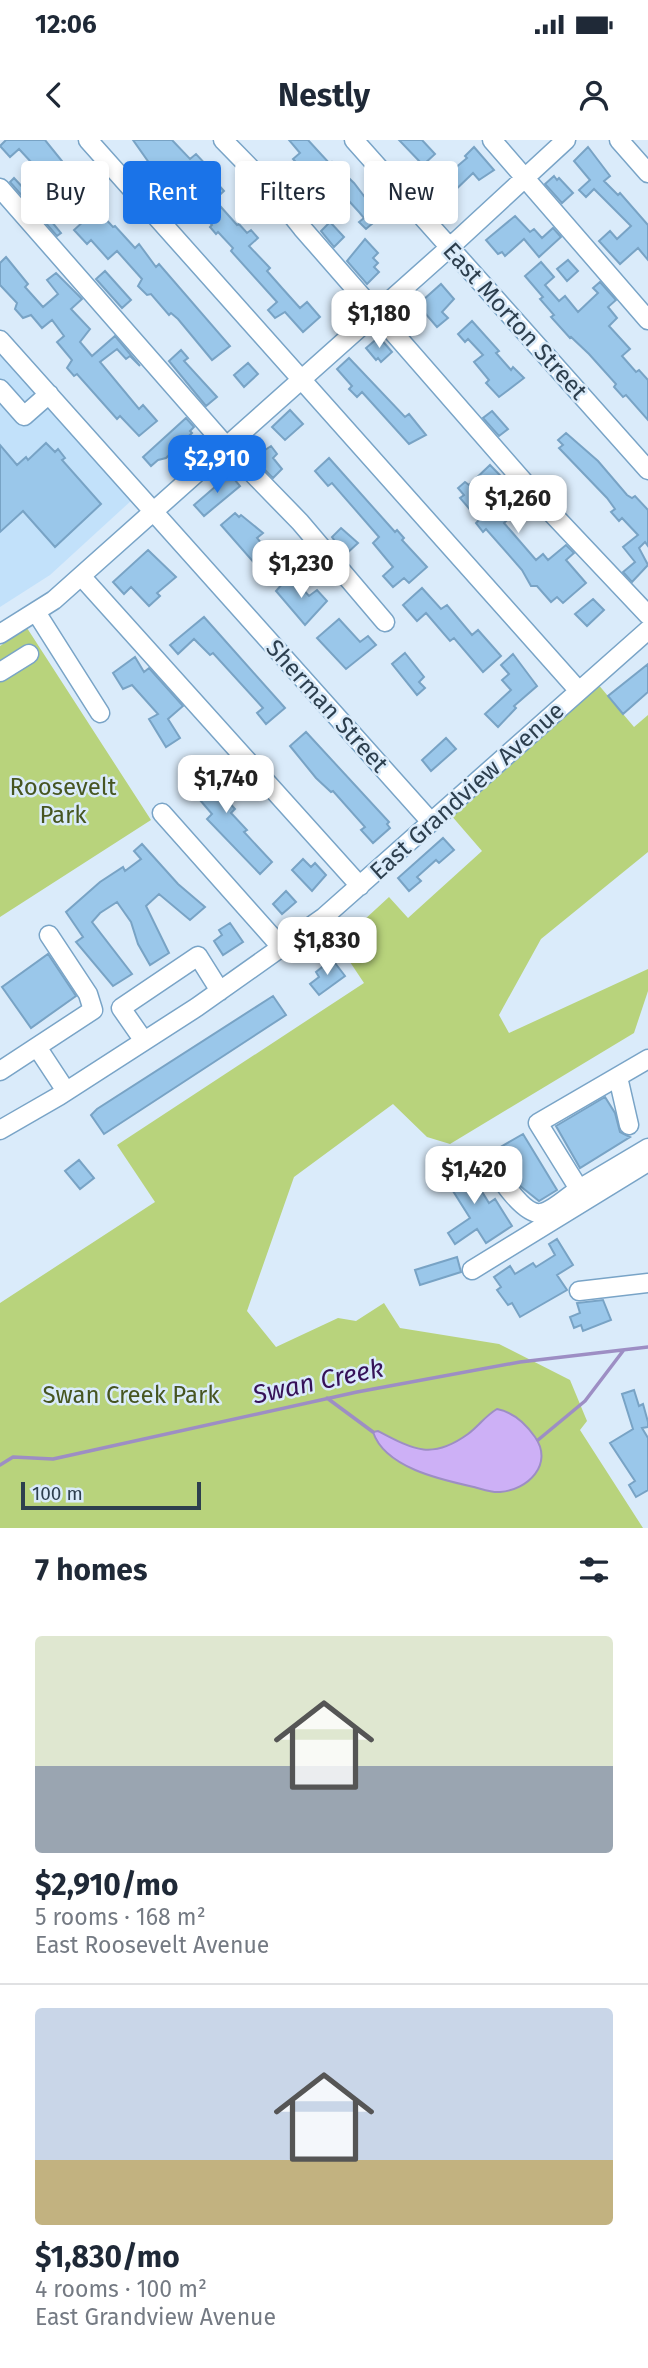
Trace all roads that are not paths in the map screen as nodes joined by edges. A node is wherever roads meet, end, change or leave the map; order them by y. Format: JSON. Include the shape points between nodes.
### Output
{"nodes":[{"id":1,"x":88,"y":140,"type":"edge"},
{"id":2,"x":223,"y":140,"type":"edge"},
{"id":3,"x":354,"y":140,"type":"edge"},
{"id":4,"x":492,"y":140,"type":"edge"},
{"id":5,"x":566,"y":140,"type":"edge"},
{"id":6,"x":619,"y":140,"type":"edge"},
{"id":7,"x":648,"y":173,"type":"edge"},
{"id":8,"x":524,"y":179,"type":"junction"},
{"id":9,"x":0,"y":188,"type":"edge"},
{"id":10,"x":450,"y":248,"type":"junction"},
{"id":11,"x":377,"y":312,"type":"junction"},
{"id":12,"x":648,"y":320,"type":"edge"},
{"id":13,"x":0,"y":340,"type":"edge"},
{"id":14,"x":302,"y":378,"type":"junction"},
{"id":15,"x":0,"y":389,"type":"edge"},
{"id":16,"x":49,"y":394,"type":"junction"},
{"id":17,"x":226,"y":446,"type":"junction"},
{"id":18,"x":648,"y":470,"type":"edge"},
{"id":19,"x":152,"y":512,"type":"junction"},
{"id":20,"x":81,"y":576,"type":"junction"},
{"id":21,"x":36,"y":612,"type":"junction"},
{"id":22,"x":648,"y":615,"type":"edge"},
{"id":23,"x":385,"y":622,"type":"dead end"},
{"id":24,"x":648,"y":630,"type":"edge"},
{"id":25,"x":0,"y":634,"type":"edge"},
{"id":26,"x":29,"y":654,"type":"dead end"},
{"id":27,"x":0,"y":672,"type":"edge"},
{"id":28,"x":579,"y":691,"type":"junction"},
{"id":29,"x":100,"y":713,"type":"dead end"},
{"id":30,"x":162,"y":813,"type":"dead end"},
{"id":31,"x":431,"y":822,"type":"junction"},
{"id":32,"x":360,"y":886,"type":"junction"},
{"id":33,"x":49,"y":935,"type":"dead end"},
{"id":34,"x":282,"y":948,"type":"junction"},
{"id":35,"x":220,"y":991,"type":"junction"},
{"id":36,"x":144,"y":1041,"type":"junction"},
{"id":37,"x":37,"y":1047,"type":"junction"},
{"id":38,"x":648,"y":1059,"type":"edge"},
{"id":39,"x":0,"y":1071,"type":"edge"},
{"id":40,"x":618,"y":1077,"type":"junction"},
{"id":41,"x":66,"y":1091,"type":"junction"},
{"id":42,"x":629,"y":1125,"type":"dead end"},
{"id":43,"x":0,"y":1130,"type":"edge"},
{"id":44,"x":648,"y":1148,"type":"edge"},
{"id":45,"x":486,"y":1159,"type":"dead end"},
{"id":46,"x":648,"y":1162,"type":"edge"},
{"id":47,"x":579,"y":1189,"type":"junction"},
{"id":48,"x":472,"y":1269,"type":"dead end"},
{"id":49,"x":648,"y":1283,"type":"edge"},
{"id":50,"x":579,"y":1291,"type":"dead end"}],
"edges":[{"from":1,"to":14,"type":"street"},
{"from":2,"to":11,"type":"street"},
{"from":3,"to":10,"type":"street","name":"East Morton Street"},
{"from":4,"to":8,"type":"street"},
{"from":5,"to":8,"type":"street"},
{"from":6,"to":7,"type":"street"},
{"from":8,"to":10,"type":"street"},
{"from":8,"to":12,"type":"street"},
{"from":9,"to":17,"type":"street"},
{"from":10,"to":11,"type":"street"},
{"from":10,"to":18,"type":"street","name":"East Morton Street"},
{"from":11,"to":14,"type":"street"},
{"from":11,"to":22,"type":"street","via":[[545,506]]},
{"from":13,"to":16,"type":"street","name":"Sherman Street"},
{"from":14,"to":17,"type":"street"},
{"from":14,"to":28,"type":"street"},
{"from":15,"to":16,"type":"street","via":[[24,416]]},
{"from":16,"to":19,"type":"street","name":"Sherman Street"},
{"from":17,"to":19,"type":"street"},
{"from":17,"to":23,"type":"street","via":[[300,522]]},
{"from":19,"to":20,"type":"street"},
{"from":19,"to":31,"type":"street","name":"Sherman Street"},
{"from":20,"to":21,"type":"street"},
{"from":20,"to":32,"type":"street"},
{"from":21,"to":25,"type":"street"},
{"from":21,"to":29,"type":"street"},
{"from":24,"to":28,"type":"street","name":"East Grandview Avenue"},
{"from":26,"to":27,"type":"street"},
{"from":28,"to":31,"type":"street","name":"East Grandview Avenue"},
{"from":30,"to":34,"type":"street"},
{"from":31,"to":32,"type":"street","name":"East Grandview Avenue"},
{"from":32,"to":34,"type":"street","name":"East Grandview Avenue"},
{"from":33,"to":37,"type":"street","via":[[88,994],[93,1010]]},
{"from":34,"to":35,"type":"street","name":"East Grandview Avenue"},
{"from":35,"to":36,"type":"street","name":"East Grandview Avenue"},
{"from":35,"to":36,"type":"street","via":[[198,956],[121,1008]]},
{"from":36,"to":41,"type":"street","name":"East Grandview Avenue"},
{"from":37,"to":39,"type":"street"},
{"from":37,"to":41,"type":"street"},
{"from":38,"to":40,"type":"street"},
{"from":40,"to":42,"type":"street"},
{"from":40,"to":47,"type":"street","via":[[538,1124]]},
{"from":41,"to":43,"type":"street","name":"East Grandview Avenue"},
{"from":44,"to":47,"type":"street"},
{"from":45,"to":47,"type":"street","via":[[533,1213],[543,1213]]},
{"from":46,"to":48,"type":"street"},
{"from":49,"to":50,"type":"street"}]}
